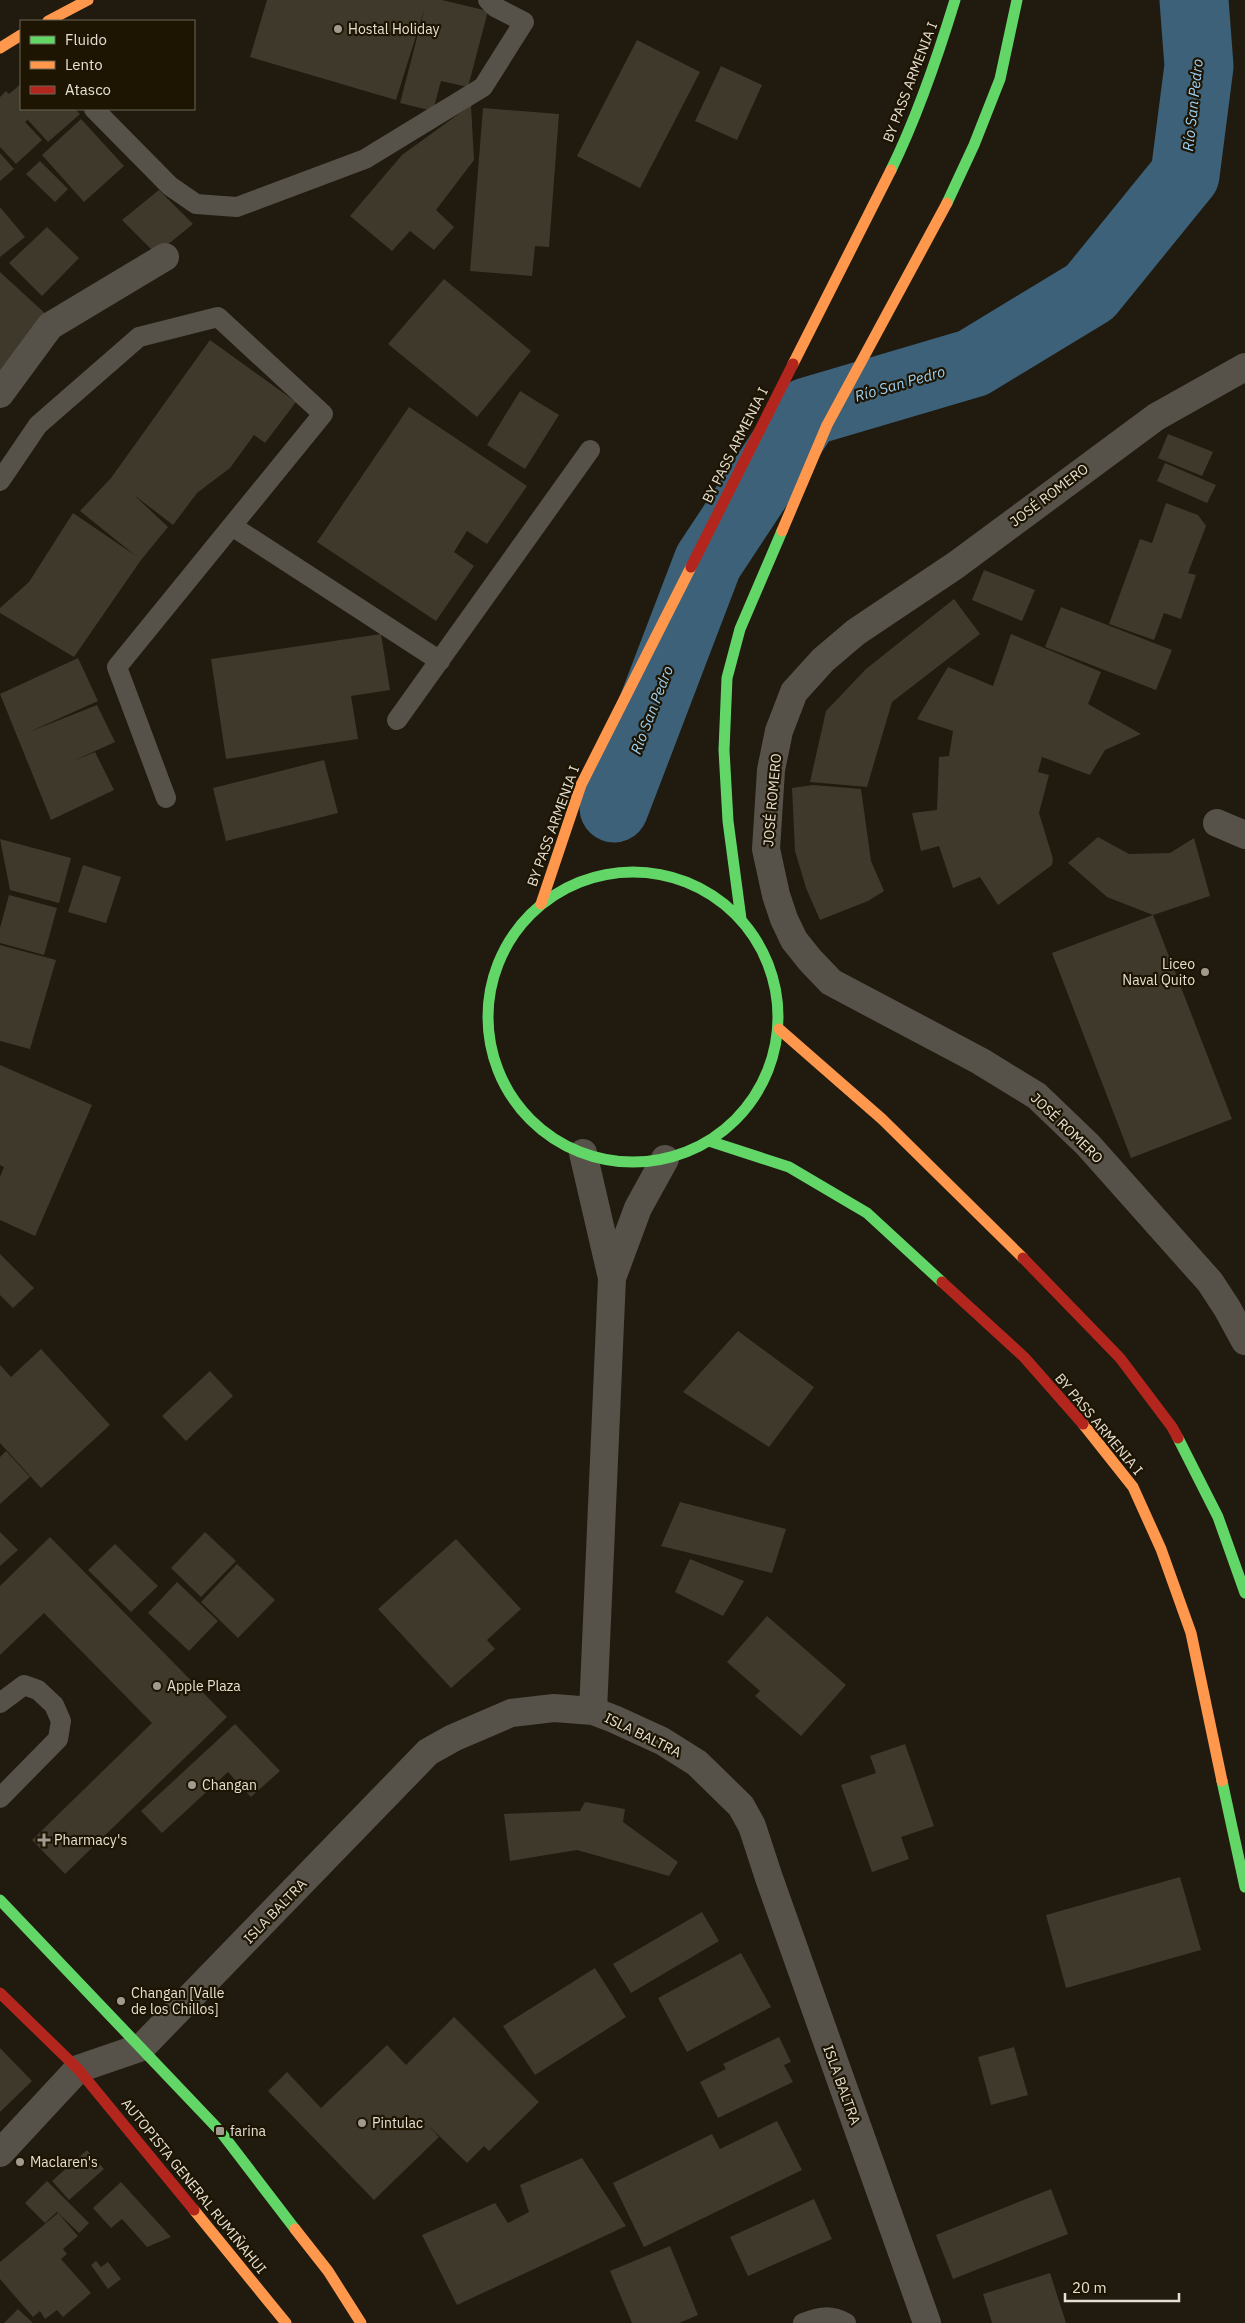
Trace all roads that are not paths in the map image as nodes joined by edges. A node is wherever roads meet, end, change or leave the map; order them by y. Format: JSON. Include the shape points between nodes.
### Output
{"nodes":[{"id":1,"x":88,"y":0,"type":"edge"},
{"id":2,"x":488,"y":0,"type":"edge"},
{"id":3,"x":955,"y":0,"type":"edge"},
{"id":4,"x":1017,"y":0,"type":"edge"},
{"id":5,"x":50,"y":20,"type":"edge"},
{"id":6,"x":20,"y":36,"type":"edge"},
{"id":7,"x":0,"y":48,"type":"edge"},
{"id":8,"x":95,"y":110,"type":"edge"},
{"id":9,"x":165,"y":257,"type":"dead end"},
{"id":10,"x":1245,"y":367,"type":"edge"},
{"id":11,"x":0,"y":394,"type":"edge"},
{"id":12,"x":590,"y":450,"type":"dead end"},
{"id":13,"x":0,"y":481,"type":"edge"},
{"id":14,"x":232,"y":526,"type":"junction"},
{"id":15,"x":440,"y":661,"type":"junction"},
{"id":16,"x":397,"y":720,"type":"dead end"},
{"id":17,"x":166,"y":798,"type":"dead end"},
{"id":18,"x":1217,"y":822,"type":"dead end"},
{"id":19,"x":1245,"y":835,"type":"edge"},
{"id":20,"x":541,"y":904,"type":"junction"},
{"id":21,"x":741,"y":919,"type":"junction"},
{"id":22,"x":779,"y":1029,"type":"junction"},
{"id":23,"x":709,"y":1141,"type":"junction"},
{"id":24,"x":583,"y":1153,"type":"junction"},
{"id":25,"x":665,"y":1158,"type":"junction"},
{"id":26,"x":612,"y":1278,"type":"junction"},
{"id":27,"x":1245,"y":1341,"type":"edge"},
{"id":28,"x":1245,"y":1594,"type":"edge"},
{"id":29,"x":0,"y":1702,"type":"edge"},
{"id":30,"x":593,"y":1711,"type":"junction"},
{"id":31,"x":0,"y":1798,"type":"edge"},
{"id":32,"x":1245,"y":1887,"type":"edge"},
{"id":33,"x":0,"y":1900,"type":"edge"},
{"id":34,"x":0,"y":1993,"type":"edge"},
{"id":35,"x":142,"y":2047,"type":"junction"},
{"id":36,"x":78,"y":2069,"type":"junction"},
{"id":37,"x":0,"y":2153,"type":"edge"},
{"id":38,"x":286,"y":2323,"type":"edge"},
{"id":39,"x":362,"y":2323,"type":"edge"},
{"id":40,"x":803,"y":2323,"type":"edge"},
{"id":41,"x":846,"y":2323,"type":"edge"},
{"id":42,"x":927,"y":2323,"type":"edge"}],
"edges":[{"from":1,"to":5,"type":"main road"},
{"from":2,"to":8,"type":"lane","via":[[524,22],[483,87],[365,159],[237,207],[196,204],[170,186]]},
{"from":3,"to":20,"type":"main road","name":"BY PASS ARMENIA I","via":[[935,67],[909,133],[581,785]]},
{"from":4,"to":21,"type":"main road","via":[[1000,79],[974,145],[934,229],[827,425],[740,629],[727,678],[724,750],[728,820]]},
{"from":6,"to":7,"type":"main road"},
{"from":9,"to":11,"type":"street","via":[[50,326]]},
{"from":10,"to":27,"type":"street","name":"JOSÉ ROMERO","via":[[1156,417],[956,565],[856,632],[823,660],[794,692],[779,731],[771,770],[766,849],[776,895],[794,940],[831,982],[980,1061],[1037,1096],[1088,1146],[1210,1282]]},
{"from":12,"to":15,"type":"lane"},
{"from":13,"to":14,"type":"lane","via":[[38,425],[140,337],[218,317],[323,414]]},
{"from":14,"to":15,"type":"lane"},
{"from":14,"to":17,"type":"lane","via":[[117,667]]},
{"from":15,"to":16,"type":"lane"},
{"from":18,"to":19,"type":"street"},
{"from":20,"to":21,"type":"main road","via":[[579,882],[622,872],[666,876],[699,888]]},
{"from":20,"to":24,"type":"main road","via":[[512,937],[493,976],[487,1020],[494,1062],[514,1101],[544,1132]]},
{"from":21,"to":22,"type":"main road","via":[[771,970],[778,999]]},
{"from":22,"to":23,"type":"main road","via":[[773,1056],[750,1104]]},
{"from":22,"to":28,"type":"main road","via":[[882,1119],[1060,1294],[1120,1358],[1172,1427],[1218,1517]]},
{"from":23,"to":25,"type":"main road"},
{"from":23,"to":32,"type":"main road","name":"BY PASS ARMENIA I","via":[[789,1167],[866,1213],[1024,1357],[1133,1487],[1161,1549],[1191,1633]]},
{"from":24,"to":25,"type":"main road","via":[[624,1162]]},
{"from":24,"to":26,"type":"street"},
{"from":25,"to":26,"type":"street","via":[[638,1208]]},
{"from":26,"to":30,"type":"street"},
{"from":29,"to":31,"type":"lane","via":[[24,1685],[38,1690],[54,1705],[60,1721],[58,1739]]},
{"from":30,"to":35,"type":"street","name":"ISLA BALTRA","via":[[547,1708],[511,1713],[428,1752]]},
{"from":30,"to":42,"type":"street","name":"ISLA BALTRA","via":[[662,1740],[697,1763],[741,1806],[752,1826]]},
{"from":33,"to":35,"type":"main road"},
{"from":34,"to":36,"type":"main road","name":"AUTOPISTA GENERAL RUMIÑAHUI"},
{"from":35,"to":36,"type":"street","name":"ISLA BALTRA"},
{"from":35,"to":39,"type":"main road","via":[[220,2131],[328,2271]]},
{"from":36,"to":37,"type":"street","name":"ISLA BALTRA"},
{"from":36,"to":38,"type":"main road","name":"AUTOPISTA GENERAL RUMIÑAHUI"},
{"from":40,"to":41,"type":"lane","via":[[821,2316],[834,2317]]}]}
